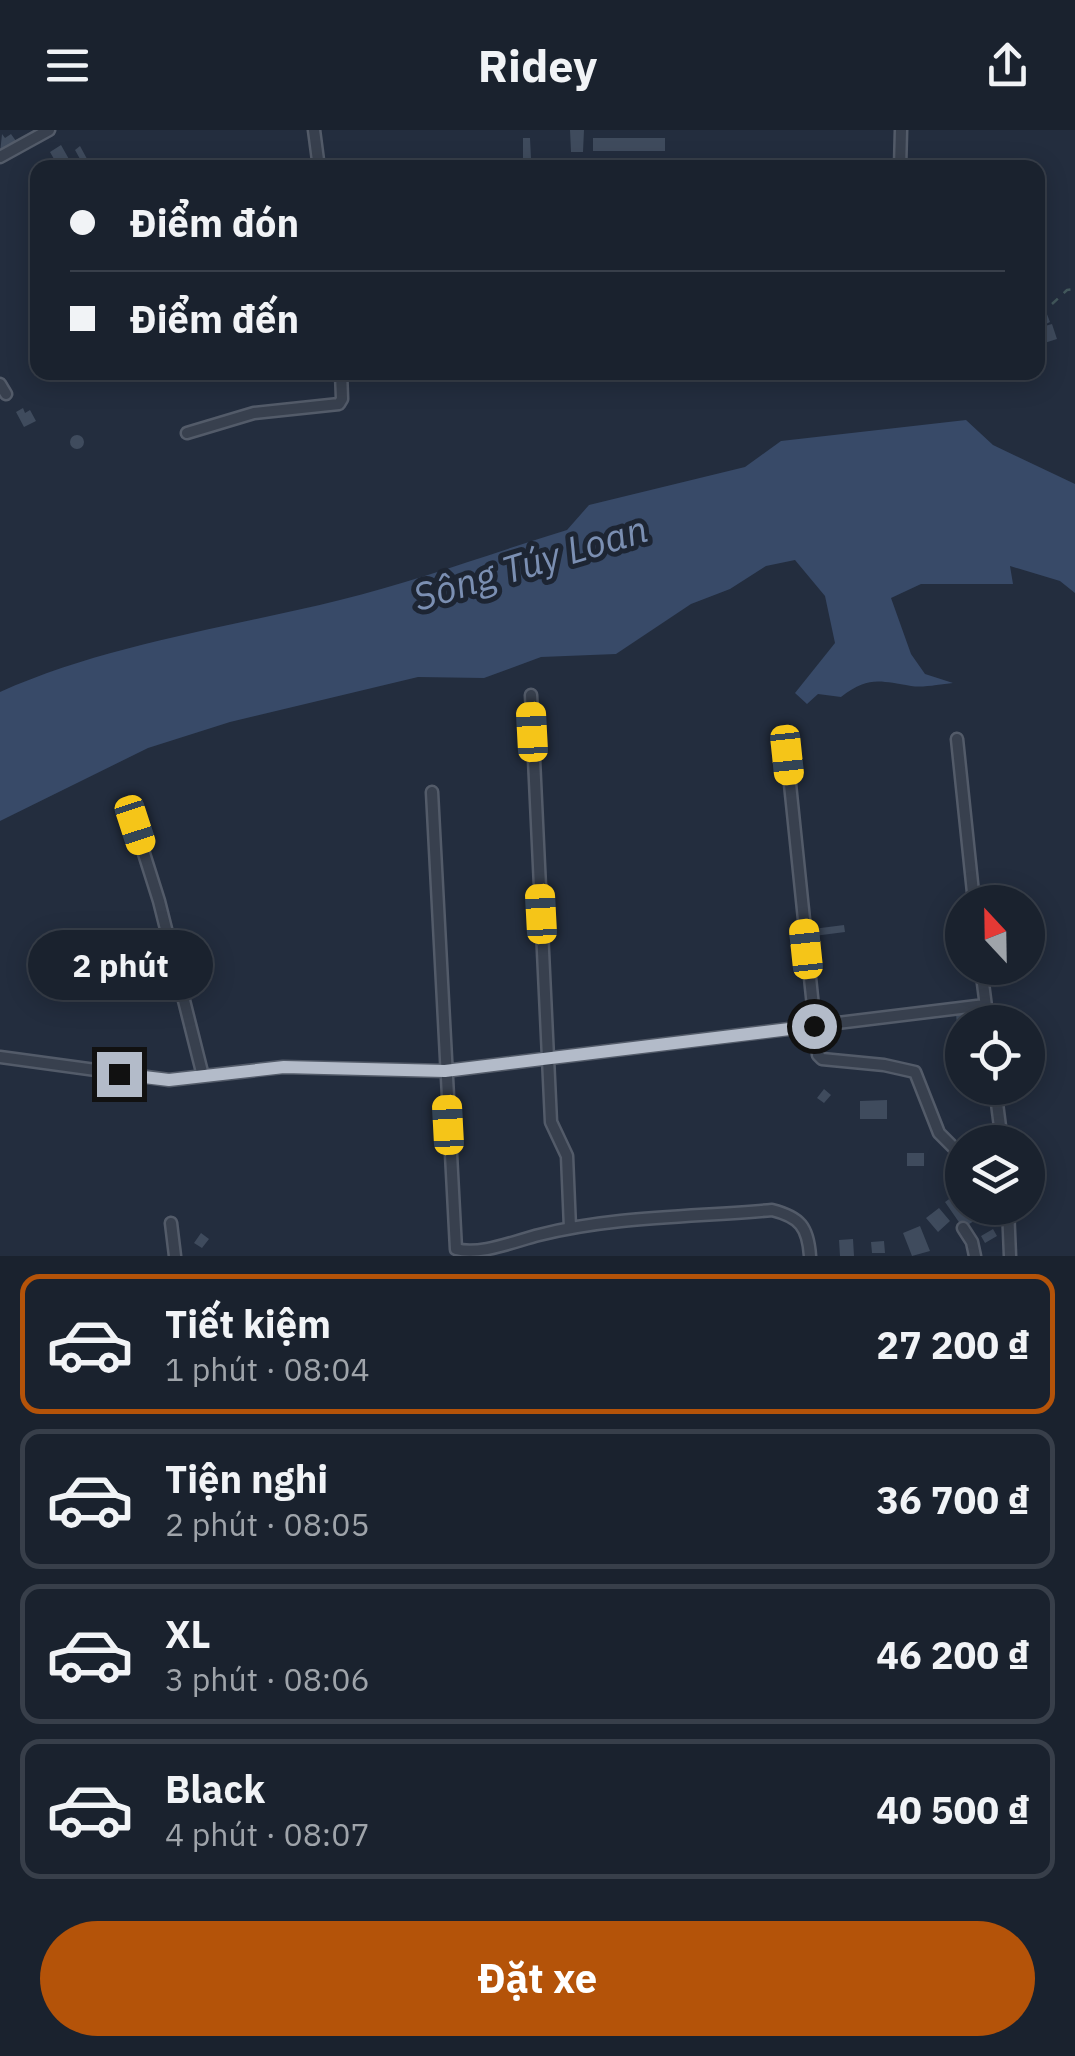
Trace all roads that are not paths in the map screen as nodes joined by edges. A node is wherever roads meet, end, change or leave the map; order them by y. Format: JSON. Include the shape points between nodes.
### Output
{"nodes":[{"id":1,"x":49,"y":130,"type":"edge"},
{"id":2,"x":314,"y":130,"type":"edge"},
{"id":3,"x":901,"y":130,"type":"edge"},
{"id":4,"x":0,"y":157,"type":"edge"},
{"id":5,"x":318,"y":160,"type":"edge"},
{"id":6,"x":900,"y":160,"type":"edge"},
{"id":7,"x":341,"y":380,"type":"edge"},
{"id":8,"x":187,"y":433,"type":"dead end"},
{"id":9,"x":531,"y":695,"type":"dead end"},
{"id":10,"x":957,"y":739,"type":"dead end"},
{"id":11,"x":787,"y":755,"type":"dead end"},
{"id":12,"x":432,"y":792,"type":"dead end"},
{"id":13,"x":135,"y":825,"type":"dead end"},
{"id":14,"x":972,"y":885,"type":"edge"},
{"id":15,"x":983,"y":985,"type":"edge"},
{"id":16,"x":986,"y":1005,"type":"edge"},
{"id":17,"x":945,"y":1010,"type":"edge"},
{"id":18,"x":814,"y":1026,"type":"junction"},
{"id":19,"x":0,"y":1057,"type":"edge"},
{"id":20,"x":547,"y":1060,"type":"junction"},
{"id":21,"x":445,"y":1071,"type":"junction"},
{"id":22,"x":203,"y":1076,"type":"junction"},
{"id":23,"x":945,"y":1140,"type":"edge"},
{"id":24,"x":171,"y":1223,"type":"dead end"},
{"id":25,"x":1009,"y":1225,"type":"edge"},
{"id":26,"x":570,"y":1228,"type":"junction"},
{"id":27,"x":963,"y":1228,"type":"dead end"},
{"id":28,"x":175,"y":1256,"type":"edge"},
{"id":29,"x":810,"y":1256,"type":"edge"},
{"id":30,"x":975,"y":1256,"type":"edge"},
{"id":31,"x":1010,"y":1256,"type":"edge"}],
"edges":[{"from":1,"to":4,"type":"street"},
{"from":2,"to":5,"type":"street"},
{"from":3,"to":6,"type":"street"},
{"from":7,"to":8,"type":"street","via":[[339,404],[254,413]]},
{"from":9,"to":20,"type":"street"},
{"from":10,"to":14,"type":"street"},
{"from":11,"to":18,"type":"street"},
{"from":12,"to":21,"type":"street"},
{"from":13,"to":22,"type":"street"},
{"from":15,"to":16,"type":"street"},
{"from":17,"to":18,"type":"street"},
{"from":18,"to":20,"type":"street"},
{"from":18,"to":23,"type":"street","via":[[820,1058],[915,1072]]},
{"from":19,"to":22,"type":"street","via":[[145,1079]]},
{"from":20,"to":21,"type":"street"},
{"from":20,"to":26,"type":"street","via":[[551,1122],[568,1165]]},
{"from":21,"to":22,"type":"street","via":[[284,1067]]},
{"from":21,"to":26,"type":"street","via":[[454,1247],[464,1252]]},
{"from":24,"to":28,"type":"street"},
{"from":25,"to":31,"type":"street"},
{"from":26,"to":29,"type":"street","via":[[772,1210],[792,1215],[806,1231]]},
{"from":27,"to":30,"type":"street"}]}
